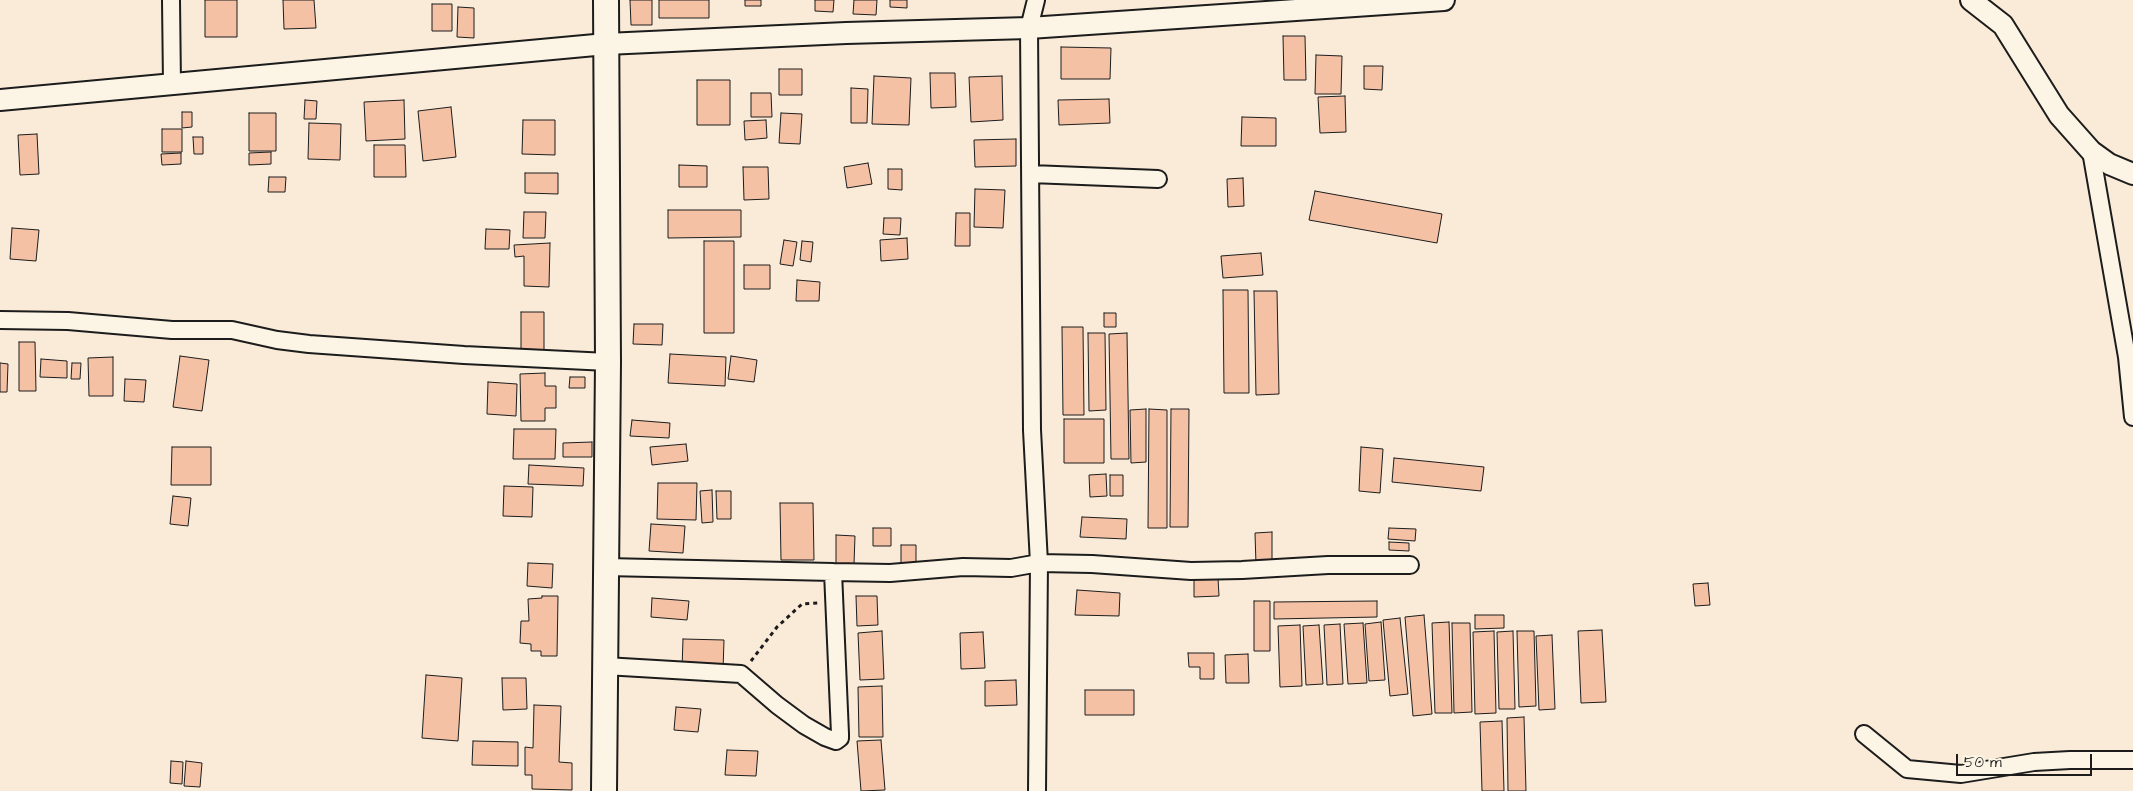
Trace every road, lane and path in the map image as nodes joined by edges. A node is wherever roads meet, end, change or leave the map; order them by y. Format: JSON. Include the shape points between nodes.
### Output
{"nodes":[{"id":1,"x":171,"y":0,"type":"edge"},
{"id":2,"x":606,"y":0,"type":"edge"},
{"id":3,"x":1036,"y":0,"type":"edge"},
{"id":4,"x":1444,"y":0,"type":"edge"},
{"id":5,"x":1971,"y":0,"type":"edge"},
{"id":6,"x":1029,"y":28,"type":"junction"},
{"id":7,"x":606,"y":44,"type":"junction"},
{"id":8,"x":172,"y":84,"type":"junction"},
{"id":9,"x":0,"y":100,"type":"edge"},
{"id":10,"x":2091,"y":151,"type":"junction"},
{"id":11,"x":1032,"y":174,"type":"junction"},
{"id":12,"x":2133,"y":174,"type":"edge"},
{"id":13,"x":1158,"y":179,"type":"dead end"},
{"id":14,"x":0,"y":320,"type":"edge"},
{"id":15,"x":608,"y":362,"type":"junction"},
{"id":16,"x":2133,"y":417,"type":"edge"},
{"id":17,"x":1040,"y":563,"type":"junction"},
{"id":18,"x":1410,"y":565,"type":"dead end"},
{"id":19,"x":606,"y":567,"type":"junction"},
{"id":20,"x":832,"y":572,"type":"junction"},
{"id":21,"x":834,"y":602,"type":"junction"},
{"id":22,"x":605,"y":666,"type":"junction"},
{"id":23,"x":741,"y":674,"type":"junction"},
{"id":24,"x":1864,"y":734,"type":"dead end"},
{"id":25,"x":2133,"y":760,"type":"edge"},
{"id":26,"x":604,"y":791,"type":"edge"},
{"id":27,"x":1037,"y":791,"type":"edge"}],
"edges":[{"from":1,"to":8,"type":"street"},
{"from":2,"to":7,"type":"main road"},
{"from":3,"to":6,"type":"street"},
{"from":4,"to":6,"type":"street"},
{"from":5,"to":10,"type":"street","via":[[2002,25],[2060,115]]},
{"from":6,"to":7,"type":"street"},
{"from":6,"to":11,"type":"street"},
{"from":7,"to":8,"type":"street"},
{"from":7,"to":15,"type":"main road"},
{"from":8,"to":9,"type":"street"},
{"from":10,"to":12,"type":"street","via":[[2109,164]]},
{"from":10,"to":16,"type":"street","via":[[2127,357]]},
{"from":11,"to":13,"type":"street"},
{"from":11,"to":17,"type":"street","via":[[1032,430]]},
{"from":14,"to":15,"type":"street","via":[[68,321],[172,330],[232,330],[309,344]]},
{"from":15,"to":19,"type":"main road"},
{"from":17,"to":18,"type":"street","via":[[1191,571]]},
{"from":17,"to":20,"type":"street","via":[[1011,568]]},
{"from":17,"to":27,"type":"street"},
{"from":19,"to":20,"type":"street"},
{"from":19,"to":22,"type":"main road"},
{"from":20,"to":21,"type":"street"},
{"from":21,"to":23,"type":"path","via":[[802,604],[778,627]]},
{"from":21,"to":23,"type":"street","via":[[838,740],[824,737],[804,724]]},
{"from":22,"to":23,"type":"street"},
{"from":22,"to":26,"type":"main road"},
{"from":24,"to":25,"type":"street","via":[[1907,769],[1961,774],[2034,762]]}]}
